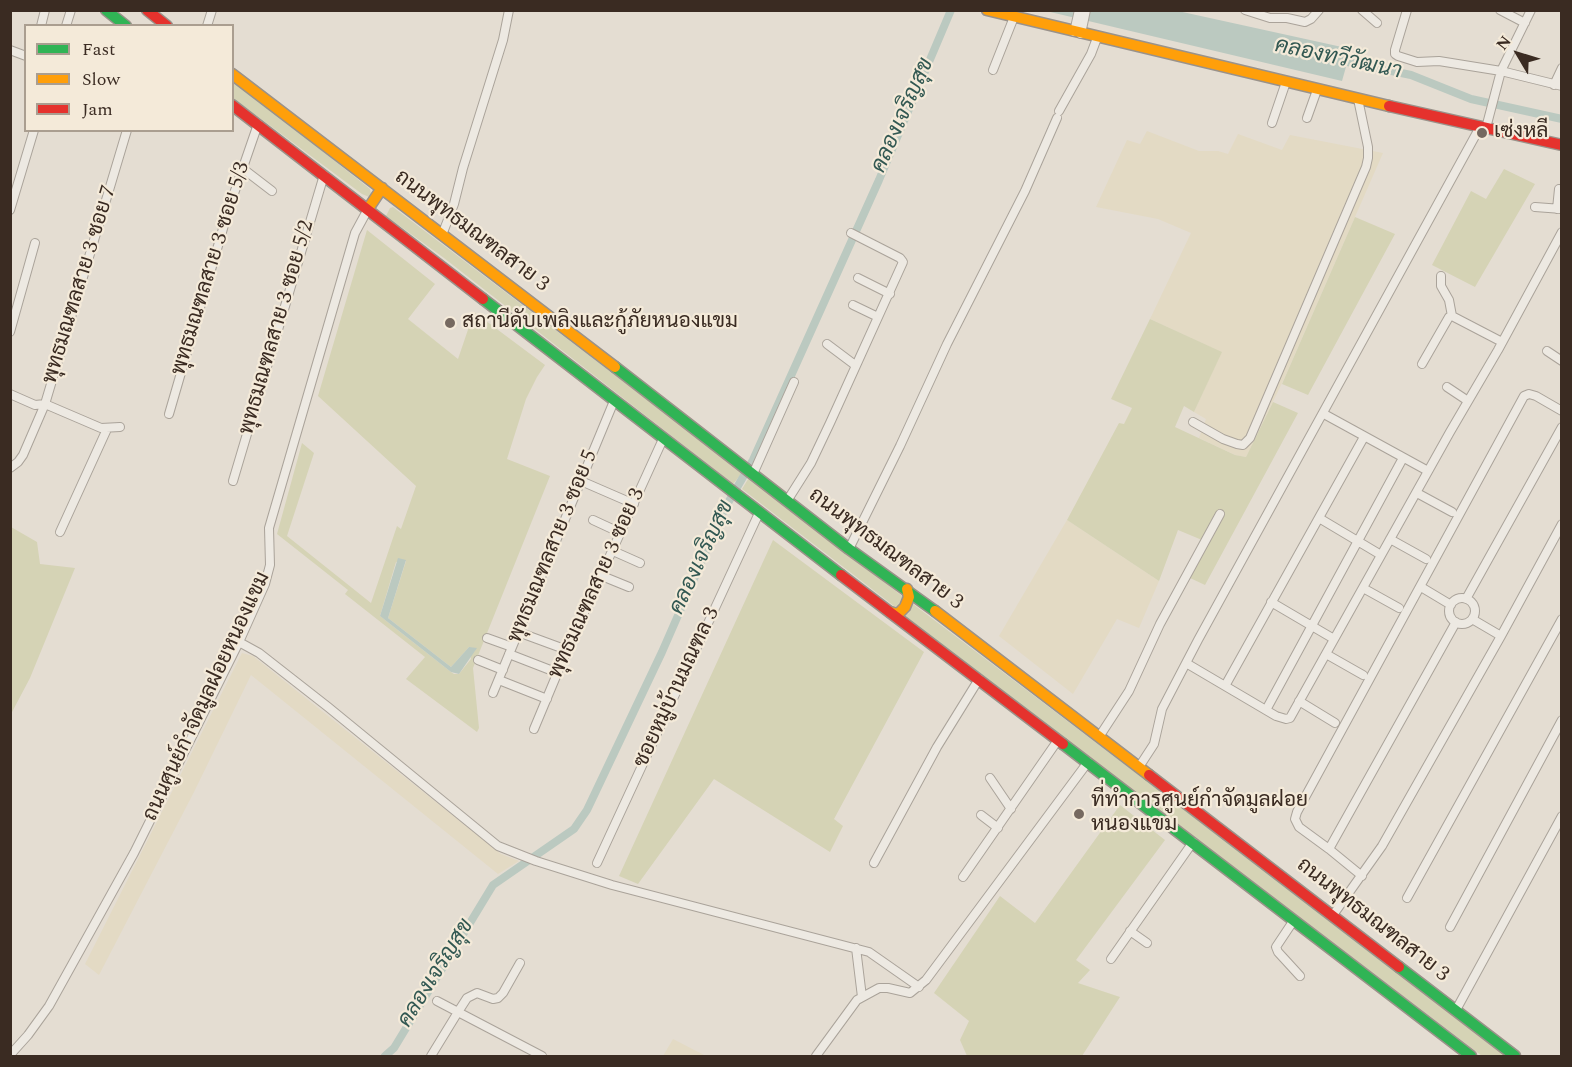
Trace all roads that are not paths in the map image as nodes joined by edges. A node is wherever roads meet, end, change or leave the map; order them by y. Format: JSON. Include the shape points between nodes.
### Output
{"nodes":[{"id":1,"x":106,"y":10,"type":"edge"},
{"id":2,"x":147,"y":10,"type":"edge"},
{"id":3,"x":509,"y":10,"type":"edge"},
{"id":4,"x":987,"y":10,"type":"edge"},
{"id":5,"x":1245,"y":10,"type":"edge"},
{"id":6,"x":1319,"y":10,"type":"edge"},
{"id":7,"x":1362,"y":10,"type":"edge"},
{"id":8,"x":1407,"y":10,"type":"edge"},
{"id":9,"x":1500,"y":10,"type":"edge"},
{"id":10,"x":1531,"y":10,"type":"edge"},
{"id":11,"x":1255,"y":12,"type":"edge"},
{"id":12,"x":1082,"y":13,"type":"edge"},
{"id":13,"x":158,"y":14,"type":"edge"},
{"id":14,"x":1014,"y":17,"type":"junction"},
{"id":15,"x":1377,"y":23,"type":"dead end"},
{"id":16,"x":1525,"y":23,"type":"junction"},
{"id":17,"x":124,"y":24,"type":"edge"},
{"id":18,"x":1078,"y":33,"type":"junction"},
{"id":19,"x":1097,"y":38,"type":"junction"},
{"id":20,"x":1562,"y":68,"type":"edge"},
{"id":21,"x":993,"y":70,"type":"dead end"},
{"id":22,"x":1501,"y":71,"type":"junction"},
{"id":23,"x":234,"y":76,"type":"edge"},
{"id":24,"x":1286,"y":82,"type":"junction"},
{"id":25,"x":1558,"y":85,"type":"edge"},
{"id":26,"x":1317,"y":90,"type":"junction"},
{"id":27,"x":1358,"y":99,"type":"junction"},
{"id":28,"x":234,"y":106,"type":"edge"},
{"id":29,"x":1307,"y":118,"type":"dead end"},
{"id":30,"x":1272,"y":123,"type":"dead end"},
{"id":31,"x":258,"y":124,"type":"junction"},
{"id":32,"x":1483,"y":128,"type":"junction"},
{"id":33,"x":33,"y":132,"type":"edge"},
{"id":34,"x":126,"y":132,"type":"edge"},
{"id":35,"x":1562,"y":145,"type":"edge"},
{"id":36,"x":242,"y":168,"type":"junction"},
{"id":37,"x":324,"y":175,"type":"junction"},
{"id":38,"x":382,"y":188,"type":"junction"},
{"id":39,"x":1558,"y":189,"type":"dead end"},
{"id":40,"x":272,"y":191,"type":"dead end"},
{"id":41,"x":1535,"y":207,"type":"dead end"},
{"id":42,"x":368,"y":209,"type":"junction"},
{"id":43,"x":1559,"y":209,"type":"edge"},
{"id":44,"x":10,"y":210,"type":"edge"},
{"id":45,"x":1562,"y":232,"type":"edge"},
{"id":46,"x":442,"y":235,"type":"junction"},
{"id":47,"x":854,"y":235,"type":"dead end"},
{"id":48,"x":35,"y":243,"type":"dead end"},
{"id":49,"x":1441,"y":276,"type":"dead end"},
{"id":50,"x":858,"y":278,"type":"dead end"},
{"id":51,"x":890,"y":294,"type":"junction"},
{"id":52,"x":853,"y":305,"type":"dead end"},
{"id":53,"x":1452,"y":316,"type":"junction"},
{"id":54,"x":878,"y":317,"type":"junction"},
{"id":55,"x":10,"y":332,"type":"edge"},
{"id":56,"x":1502,"y":342,"type":"junction"},
{"id":57,"x":826,"y":344,"type":"dead end"},
{"id":58,"x":1547,"y":351,"type":"dead end"},
{"id":59,"x":1562,"y":361,"type":"edge"},
{"id":60,"x":1422,"y":364,"type":"dead end"},
{"id":61,"x":855,"y":365,"type":"junction"},
{"id":62,"x":794,"y":382,"type":"dead end"},
{"id":63,"x":1447,"y":387,"type":"dead end"},
{"id":64,"x":10,"y":394,"type":"edge"},
{"id":65,"x":614,"y":401,"type":"junction"},
{"id":66,"x":1468,"y":401,"type":"junction"},
{"id":67,"x":45,"y":404,"type":"junction"},
{"id":68,"x":1562,"y":411,"type":"edge"},
{"id":69,"x":169,"y":414,"type":"dead end"},
{"id":70,"x":1324,"y":414,"type":"junction"},
{"id":71,"x":1193,"y":422,"type":"dead end"},
{"id":72,"x":120,"y":427,"type":"dead end"},
{"id":73,"x":107,"y":429,"type":"junction"},
{"id":74,"x":1560,"y":431,"type":"edge"},
{"id":75,"x":1364,"y":437,"type":"junction"},
{"id":76,"x":663,"y":439,"type":"junction"},
{"id":77,"x":1403,"y":458,"type":"junction"},
{"id":78,"x":10,"y":468,"type":"edge"},
{"id":79,"x":750,"y":471,"type":"junction"},
{"id":80,"x":1428,"y":471,"type":"junction"},
{"id":81,"x":233,"y":481,"type":"dead end"},
{"id":82,"x":581,"y":481,"type":"junction"},
{"id":83,"x":1417,"y":492,"type":"junction"},
{"id":84,"x":787,"y":501,"type":"junction"},
{"id":85,"x":634,"y":504,"type":"junction"},
{"id":86,"x":1452,"y":512,"type":"dead end"},
{"id":87,"x":759,"y":513,"type":"junction"},
{"id":88,"x":1220,"y":514,"type":"dead end"},
{"id":89,"x":1319,"y":518,"type":"junction"},
{"id":90,"x":593,"y":520,"type":"dead end"},
{"id":91,"x":1562,"y":524,"type":"edge"},
{"id":92,"x":60,"y":532,"type":"dead end"},
{"id":93,"x":621,"y":533,"type":"junction"},
{"id":94,"x":1390,"y":539,"type":"junction"},
{"id":95,"x":1359,"y":541,"type":"junction"},
{"id":96,"x":849,"y":549,"type":"junction"},
{"id":97,"x":613,"y":551,"type":"junction"},
{"id":98,"x":1382,"y":555,"type":"junction"},
{"id":99,"x":1426,"y":560,"type":"dead end"},
{"id":100,"x":640,"y":564,"type":"dead end"},
{"id":101,"x":602,"y":576,"type":"junction"},
{"id":102,"x":629,"y":587,"type":"dead end"},
{"id":103,"x":1420,"y":587,"type":"junction"},
{"id":104,"x":1363,"y":588,"type":"junction"},
{"id":105,"x":907,"y":589,"type":"junction"},
{"id":106,"x":1466,"y":599,"type":"junction"},
{"id":107,"x":1271,"y":602,"type":"junction"},
{"id":108,"x":1451,"y":605,"type":"junction"},
{"id":109,"x":1399,"y":608,"type":"dead end"},
{"id":110,"x":890,"y":612,"type":"junction"},
{"id":111,"x":1472,"y":619,"type":"junction"},
{"id":112,"x":1562,"y":619,"type":"edge"},
{"id":113,"x":1456,"y":622,"type":"junction"},
{"id":114,"x":1312,"y":628,"type":"junction"},
{"id":115,"x":518,"y":632,"type":"junction"},
{"id":116,"x":1501,"y":636,"type":"junction"},
{"id":117,"x":487,"y":638,"type":"dead end"},
{"id":118,"x":1334,"y":639,"type":"junction"},
{"id":119,"x":239,"y":642,"type":"junction"},
{"id":120,"x":567,"y":650,"type":"junction"},
{"id":121,"x":511,"y":651,"type":"junction"},
{"id":122,"x":1326,"y":654,"type":"junction"},
{"id":123,"x":478,"y":660,"type":"dead end"},
{"id":124,"x":1186,"y":663,"type":"junction"},
{"id":125,"x":502,"y":670,"type":"junction"},
{"id":126,"x":558,"y":673,"type":"junction"},
{"id":127,"x":1363,"y":675,"type":"dead end"},
{"id":128,"x":979,"y":679,"type":"junction"},
{"id":129,"x":499,"y":680,"type":"junction"},
{"id":130,"x":1225,"y":686,"type":"junction"},
{"id":131,"x":493,"y":693,"type":"dead end"},
{"id":132,"x":547,"y":699,"type":"junction"},
{"id":133,"x":1299,"y":701,"type":"junction"},
{"id":134,"x":1266,"y":710,"type":"junction"},
{"id":135,"x":1562,"y":720,"type":"edge"},
{"id":136,"x":1335,"y":723,"type":"dead end"},
{"id":137,"x":534,"y":729,"type":"dead end"},
{"id":138,"x":1100,"y":737,"type":"junction"},
{"id":139,"x":1058,"y":740,"type":"junction"},
{"id":140,"x":1088,"y":762,"type":"junction"},
{"id":141,"x":1139,"y":767,"type":"junction"},
{"id":142,"x":990,"y":778,"type":"dead end"},
{"id":143,"x":1011,"y":808,"type":"junction"},
{"id":144,"x":981,"y":815,"type":"dead end"},
{"id":145,"x":1562,"y":816,"type":"edge"},
{"id":146,"x":998,"y":828,"type":"junction"},
{"id":147,"x":1193,"y":842,"type":"junction"},
{"id":148,"x":1329,"y":849,"type":"junction"},
{"id":149,"x":597,"y":863,"type":"dead end"},
{"id":150,"x":874,"y":863,"type":"dead end"},
{"id":151,"x":1362,"y":876,"type":"junction"},
{"id":152,"x":963,"y":877,"type":"dead end"},
{"id":153,"x":1407,"y":898,"type":"dead end"},
{"id":154,"x":1333,"y":915,"type":"junction"},
{"id":155,"x":1294,"y":920,"type":"junction"},
{"id":156,"x":1450,"y":927,"type":"dead end"},
{"id":157,"x":1130,"y":931,"type":"junction"},
{"id":158,"x":1147,"y":944,"type":"dead end"},
{"id":159,"x":856,"y":948,"type":"junction"},
{"id":160,"x":1111,"y":960,"type":"dead end"},
{"id":161,"x":520,"y":963,"type":"dead end"},
{"id":162,"x":1300,"y":976,"type":"dead end"},
{"id":163,"x":919,"y":987,"type":"junction"},
{"id":164,"x":862,"y":997,"type":"junction"},
{"id":165,"x":437,"y":1000,"type":"dead end"},
{"id":166,"x":1456,"y":1010,"type":"junction"},
{"id":167,"x":458,"y":1012,"type":"junction"},
{"id":168,"x":10,"y":1055,"type":"edge"},
{"id":169,"x":431,"y":1056,"type":"edge"},
{"id":170,"x":542,"y":1056,"type":"edge"},
{"id":171,"x":816,"y":1056,"type":"edge"},
{"id":172,"x":1471,"y":1056,"type":"edge"},
{"id":173,"x":1515,"y":1056,"type":"edge"}],
"edges":[{"from":1,"to":17,"type":"main road"},
{"from":2,"to":13,"type":"main road"},
{"from":3,"to":46,"type":"street"},
{"from":4,"to":14,"type":"main road"},
{"from":5,"to":11,"type":"street"},
{"from":6,"to":11,"type":"street","via":[[1305,22]]},
{"from":7,"to":15,"type":"street"},
{"from":8,"to":22,"type":"street","via":[[1395,50],[1398,56],[1417,62],[1439,61]]},
{"from":9,"to":16,"type":"street"},
{"from":10,"to":16,"type":"street"},
{"from":12,"to":18,"type":"street"},
{"from":14,"to":18,"type":"main road"},
{"from":14,"to":21,"type":"street"},
{"from":16,"to":22,"type":"street"},
{"from":18,"to":19,"type":"main road"},
{"from":19,"to":24,"type":"main road"},
{"from":19,"to":96,"type":"street"},
{"from":20,"to":25,"type":"street"},
{"from":22,"to":25,"type":"street"},
{"from":22,"to":32,"type":"street"},
{"from":23,"to":38,"type":"main road","name":"ถนนพุทธมณฑลสาย 3"},
{"from":24,"to":26,"type":"main road"},
{"from":24,"to":30,"type":"street"},
{"from":26,"to":27,"type":"main road"},
{"from":26,"to":29,"type":"street"},
{"from":27,"to":32,"type":"main road"},
{"from":27,"to":71,"type":"street","via":[[1368,147],[1366,167],[1250,438],[1244,445],[1237,444]]},
{"from":28,"to":31,"type":"main road","name":"ถนนพุทธมณฑลสาย 3"},
{"from":31,"to":36,"type":"street","name":"พุทธมณฑลสาย 3 ซอย 5/3"},
{"from":31,"to":37,"type":"main road","name":"ถนนพุทธมณฑลสาย 3"},
{"from":32,"to":35,"type":"main road"},
{"from":32,"to":70,"type":"street"},
{"from":33,"to":44,"type":"street"},
{"from":34,"to":67,"type":"street","name":"พุทธมณฑลสาย 3 ซอย 7"},
{"from":36,"to":40,"type":"street"},
{"from":36,"to":69,"type":"street","name":"พุทธมณฑลสาย 3 ซอย 5/3"},
{"from":37,"to":42,"type":"main road","name":"ถนนพุทธมณฑลสาย 3"},
{"from":37,"to":81,"type":"street","name":"พุทธมณฑลสาย 3 ซอย 5/2"},
{"from":38,"to":42,"type":"main road"},
{"from":38,"to":46,"type":"main road","name":"ถนนพุทธมณฑลสาย 3"},
{"from":39,"to":43,"type":"street"},
{"from":41,"to":43,"type":"street"},
{"from":42,"to":65,"type":"main road","name":"ถนนพุทธมณฑลสาย 3"},
{"from":42,"to":119,"type":"street","name":"ถนนศูนย์กำจัดมูลฝอยหนองแขม","via":[[355,233],[269,528],[269,573]]},
{"from":45,"to":56,"type":"street"},
{"from":46,"to":79,"type":"main road","name":"ถนนพุทธมณฑลสาย 3"},
{"from":47,"to":51,"type":"street","via":[[903,260]]},
{"from":48,"to":55,"type":"street"},
{"from":49,"to":53,"type":"street"},
{"from":50,"to":51,"type":"street"},
{"from":51,"to":54,"type":"street"},
{"from":52,"to":54,"type":"street"},
{"from":53,"to":56,"type":"street"},
{"from":53,"to":60,"type":"street"},
{"from":54,"to":61,"type":"street"},
{"from":56,"to":66,"type":"street"},
{"from":57,"to":61,"type":"street"},
{"from":58,"to":59,"type":"street"},
{"from":61,"to":84,"type":"street","via":[[811,463]]},
{"from":62,"to":79,"type":"street"},
{"from":63,"to":66,"type":"street"},
{"from":64,"to":67,"type":"street","name":"พุทธมณฑลสาย 3 ซอย 7","via":[[35,405]]},
{"from":65,"to":76,"type":"main road","name":"ถนนพุทธมณฑลสาย 3"},
{"from":65,"to":82,"type":"street","name":"พุทธมณฑลสาย 3 ซอย 5"},
{"from":66,"to":80,"type":"street"},
{"from":67,"to":73,"type":"street"},
{"from":67,"to":78,"type":"street","via":[[23,455]]},
{"from":68,"to":103,"type":"street","via":[[1536,396],[1524,396]]},
{"from":70,"to":75,"type":"street"},
{"from":70,"to":124,"type":"street"},
{"from":72,"to":73,"type":"street"},
{"from":73,"to":92,"type":"street"},
{"from":74,"to":106,"type":"street"},
{"from":75,"to":77,"type":"street"},
{"from":75,"to":89,"type":"street"},
{"from":76,"to":85,"type":"street","name":"พุทธมณฑลสาย 3 ซอย 3"},
{"from":76,"to":87,"type":"main road","name":"ถนนพุทธมณฑลสาย 3"},
{"from":77,"to":80,"type":"street"},
{"from":77,"to":95,"type":"street"},
{"from":79,"to":84,"type":"main road","name":"ถนนพุทธมณฑลสาย 3"},
{"from":80,"to":83,"type":"street"},
{"from":82,"to":85,"type":"street"},
{"from":82,"to":115,"type":"street","name":"พุทธมณฑลสาย 3 ซอย 5"},
{"from":83,"to":86,"type":"street"},
{"from":83,"to":94,"type":"street"},
{"from":84,"to":96,"type":"main road","name":"ถนนพุทธมณฑลสาย 3"},
{"from":85,"to":93,"type":"street","name":"พุทธมณฑลสาย 3 ซอย 3"},
{"from":87,"to":110,"type":"main road","name":"ถนนพุทธมณฑลสาย 3"},
{"from":87,"to":149,"type":"street","name":"ซอยหมู่บ้านมณฑล 3"},
{"from":88,"to":138,"type":"street","via":[[1160,624],[1121,707]]},
{"from":89,"to":95,"type":"street"},
{"from":89,"to":107,"type":"street"},
{"from":90,"to":93,"type":"street"},
{"from":91,"to":116,"type":"street"},
{"from":93,"to":97,"type":"street","name":"พุทธมณฑลสาย 3 ซอย 3"},
{"from":94,"to":98,"type":"street"},
{"from":94,"to":99,"type":"street"},
{"from":95,"to":98,"type":"street"},
{"from":95,"to":114,"type":"street"},
{"from":96,"to":105,"type":"main road","name":"ถนนพุทธมณฑลสาย 3"},
{"from":97,"to":100,"type":"street"},
{"from":97,"to":101,"type":"street","name":"พุทธมณฑลสาย 3 ซอย 3"},
{"from":98,"to":104,"type":"street"},
{"from":101,"to":102,"type":"street"},
{"from":101,"to":120,"type":"street","name":"พุทธมณฑลสาย 3 ซอย 3"},
{"from":103,"to":108,"type":"street"},
{"from":103,"to":148,"type":"street","via":[[1297,812],[1299,827]]},
{"from":104,"to":109,"type":"street"},
{"from":104,"to":118,"type":"street"},
{"from":105,"to":110,"type":"main road","via":[[905,607],[898,614]]},
{"from":105,"to":138,"type":"main road","name":"ถนนพุทธมณฑลสาย 3"},
{"from":106,"to":108,"type":"street"},
{"from":106,"to":111,"type":"street","via":[[1475,609]]},
{"from":107,"to":114,"type":"street"},
{"from":107,"to":130,"type":"street"},
{"from":108,"to":113,"type":"street","via":[[1450,615]]},
{"from":110,"to":128,"type":"main road","name":"ถนนพุทธมณฑลสาย 3"},
{"from":111,"to":113,"type":"street"},
{"from":111,"to":116,"type":"street"},
{"from":112,"to":153,"type":"street"},
{"from":113,"to":148,"type":"street"},
{"from":114,"to":118,"type":"street"},
{"from":114,"to":134,"type":"street"},
{"from":115,"to":120,"type":"street"},
{"from":115,"to":121,"type":"street","name":"พุทธมณฑลสาย 3 ซอย 5"},
{"from":116,"to":151,"type":"street"},
{"from":117,"to":121,"type":"street"},
{"from":118,"to":122,"type":"street"},
{"from":119,"to":159,"type":"street","via":[[328,707],[498,846],[612,885]]},
{"from":119,"to":168,"type":"street","name":"ถนนศูนย์กำจัดมูลฝอยหนองแขม","via":[[134,853],[50,1006]]},
{"from":120,"to":126,"type":"street","name":"พุทธมณฑลสาย 3 ซอย 3"},
{"from":121,"to":125,"type":"street","name":"พุทธมณฑลสาย 3 ซอย 5"},
{"from":121,"to":126,"type":"street"},
{"from":122,"to":127,"type":"street"},
{"from":122,"to":133,"type":"street"},
{"from":123,"to":125,"type":"street"},
{"from":124,"to":130,"type":"street"},
{"from":124,"to":141,"type":"street","via":[[1162,709],[1154,744]]},
{"from":125,"to":129,"type":"street","name":"พุทธมณฑลสาย 3 ซอย 5"},
{"from":126,"to":132,"type":"street","name":"พุทธมณฑลสาย 3 ซอย 3"},
{"from":128,"to":139,"type":"main road","name":"ถนนพุทธมณฑลสาย 3"},
{"from":128,"to":150,"type":"street"},
{"from":129,"to":131,"type":"street","name":"พุทธมณฑลสาย 3 ซอย 5"},
{"from":129,"to":132,"type":"street"},
{"from":130,"to":134,"type":"street"},
{"from":132,"to":137,"type":"street","name":"พุทธมณฑลสาย 3 ซอย 3"},
{"from":133,"to":134,"type":"street","via":[[1290,718]]},
{"from":133,"to":136,"type":"street"},
{"from":135,"to":156,"type":"street"},
{"from":138,"to":141,"type":"main road","name":"ถนนพุทธมณฑลสาย 3"},
{"from":139,"to":140,"type":"main road","name":"ถนนพุทธมณฑลสาย 3"},
{"from":139,"to":143,"type":"street"},
{"from":140,"to":147,"type":"main road","name":"ถนนพุทธมณฑลสาย 3"},
{"from":140,"to":163,"type":"street"},
{"from":141,"to":154,"type":"main road","name":"ถนนพุทธมณฑลสาย 3"},
{"from":142,"to":143,"type":"street"},
{"from":143,"to":146,"type":"street"},
{"from":144,"to":146,"type":"street"},
{"from":145,"to":166,"type":"street"},
{"from":146,"to":152,"type":"street"},
{"from":147,"to":155,"type":"main road","name":"ถนนพุทธมณฑลสาย 3"},
{"from":147,"to":157,"type":"street"},
{"from":148,"to":151,"type":"street"},
{"from":151,"to":154,"type":"street"},
{"from":154,"to":166,"type":"main road","name":"ถนนพุทธมณฑลสาย 3"},
{"from":155,"to":162,"type":"street","via":[[1276,947]]},
{"from":155,"to":172,"type":"main road","name":"ถนนพุทธมณฑลสาย 3"},
{"from":157,"to":158,"type":"street"},
{"from":157,"to":160,"type":"street"},
{"from":159,"to":163,"type":"street","via":[[882,959]]},
{"from":159,"to":164,"type":"street"},
{"from":161,"to":167,"type":"street","via":[[498,998],[477,993],[467,998]]},
{"from":163,"to":164,"type":"street","via":[[910,993],[879,988]]},
{"from":164,"to":171,"type":"street"},
{"from":165,"to":167,"type":"street"},
{"from":166,"to":173,"type":"main road","name":"ถนนพุทธมณฑลสาย 3"},
{"from":167,"to":169,"type":"street"},
{"from":167,"to":170,"type":"street"}]}
